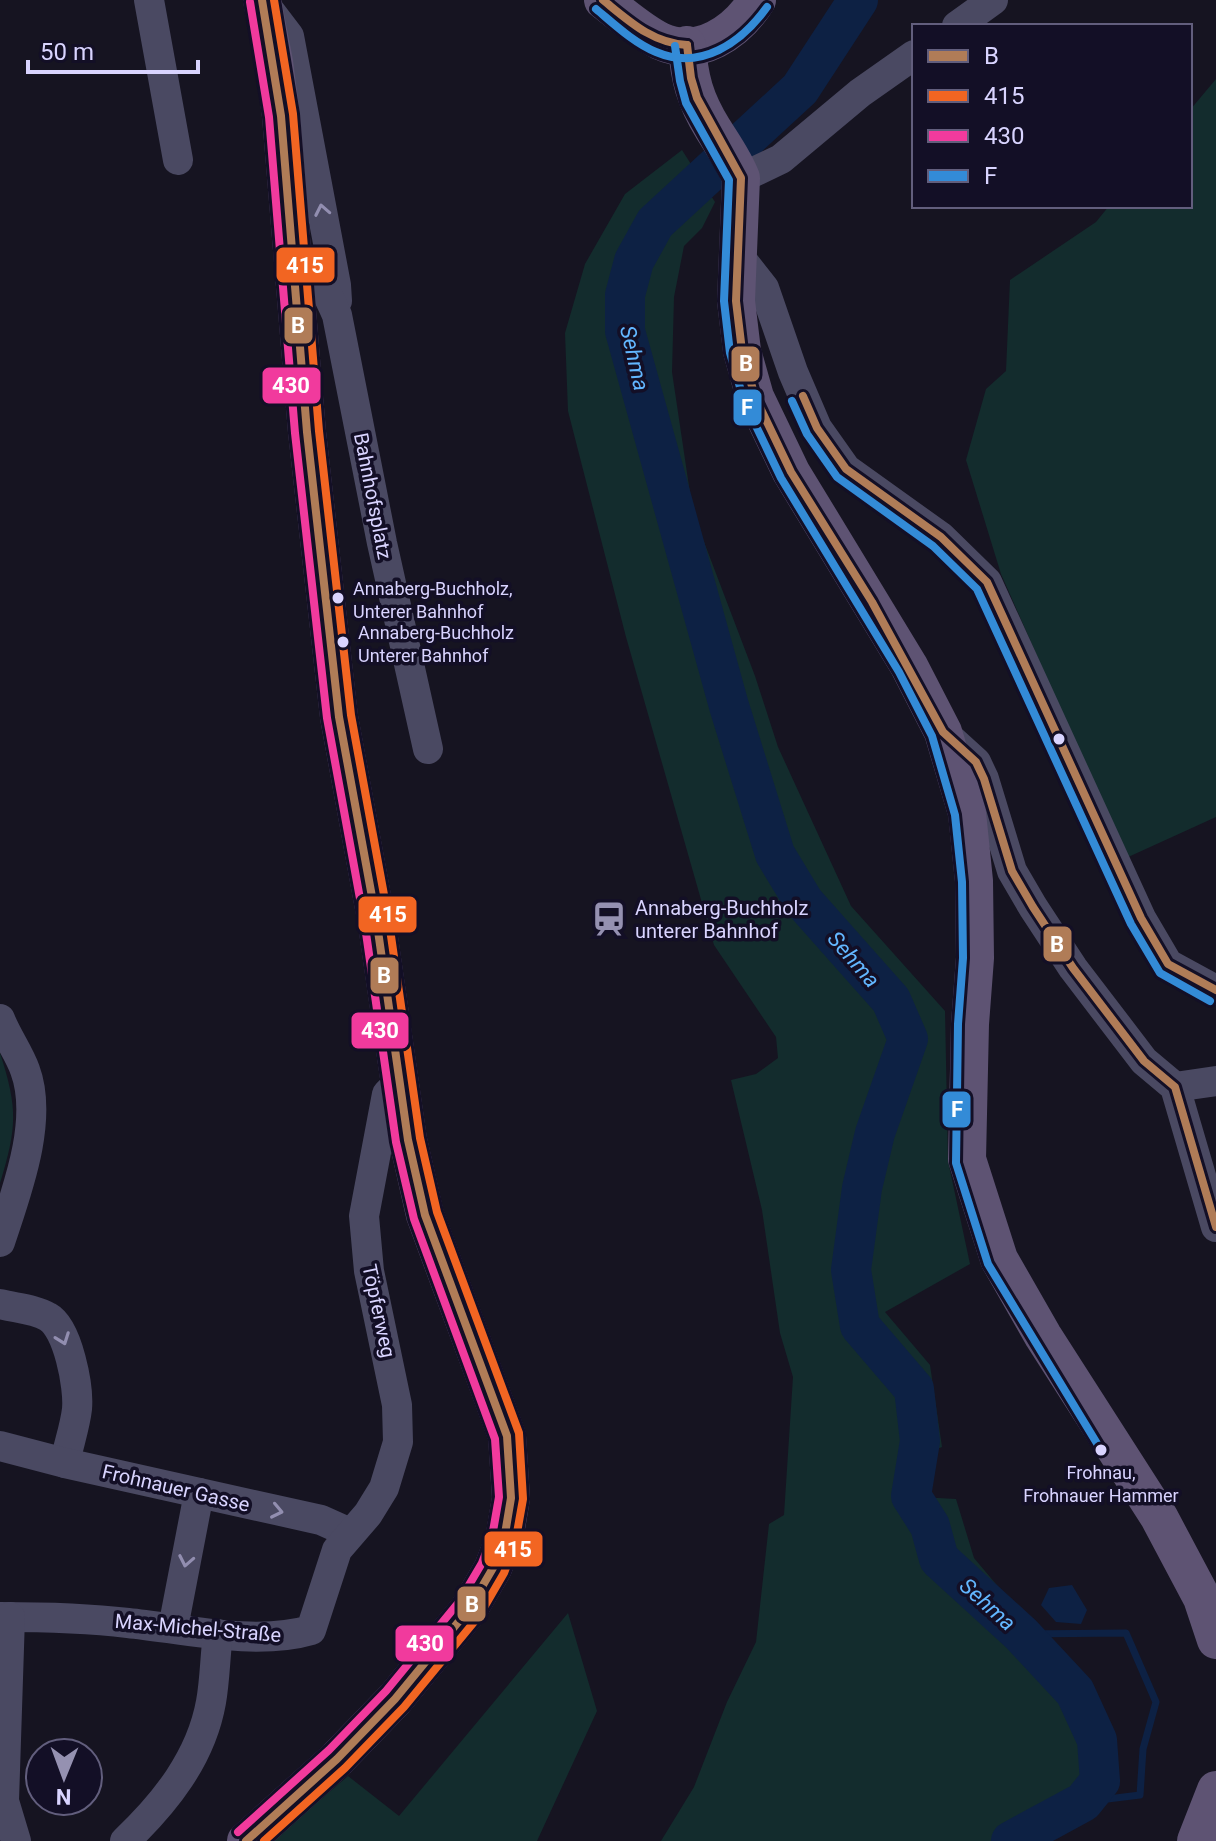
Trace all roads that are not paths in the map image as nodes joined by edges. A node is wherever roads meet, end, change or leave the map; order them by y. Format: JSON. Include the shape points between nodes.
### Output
{"nodes":[{"id":1,"x":149,"y":0,"type":"edge"},
{"id":2,"x":262,"y":0,"type":"edge"},
{"id":3,"x":603,"y":0,"type":"edge"},
{"id":4,"x":757,"y":0,"type":"edge"},
{"id":5,"x":993,"y":0,"type":"edge"},
{"id":6,"x":960,"y":24,"type":"edge"},
{"id":7,"x":687,"y":45,"type":"junction"},
{"id":8,"x":912,"y":56,"type":"edge"},
{"id":9,"x":178,"y":160,"type":"dead end"},
{"id":10,"x":738,"y":171,"type":"junction"},
{"id":11,"x":738,"y":255,"type":"junction"},
{"id":12,"x":292,"y":257,"type":"junction"},
{"id":13,"x":337,"y":315,"type":"junction"},
{"id":14,"x":943,"y":732,"type":"junction"},
{"id":15,"x":428,"y":749,"type":"dead end"},
{"id":16,"x":1216,"y":990,"type":"edge"},
{"id":17,"x":4,"y":1029,"type":"edge"},
{"id":18,"x":1216,"y":1081,"type":"edge"},
{"id":19,"x":399,"y":1082,"type":"junction"},
{"id":20,"x":1175,"y":1087,"type":"junction"},
{"id":21,"x":1216,"y":1227,"type":"edge"},
{"id":22,"x":0,"y":1242,"type":"edge"},
{"id":23,"x":0,"y":1304,"type":"edge"},
{"id":24,"x":0,"y":1446,"type":"edge"},
{"id":25,"x":65,"y":1463,"type":"junction"},
{"id":26,"x":199,"y":1493,"type":"junction"},
{"id":27,"x":343,"y":1542,"type":"junction"},
{"id":28,"x":5,"y":1617,"type":"edge"},
{"id":29,"x":173,"y":1628,"type":"junction"},
{"id":30,"x":218,"y":1634,"type":"junction"},
{"id":31,"x":1216,"y":1640,"type":"edge"},
{"id":32,"x":1216,"y":1790,"type":"edge"},
{"id":33,"x":16,"y":1841,"type":"edge"},
{"id":34,"x":125,"y":1841,"type":"edge"},
{"id":35,"x":246,"y":1841,"type":"edge"},
{"id":36,"x":1196,"y":1841,"type":"edge"}],
"edges":[{"from":1,"to":9,"type":"street"},
{"from":2,"to":12,"type":"main road","via":[[281,116]]},
{"from":13,"to":2,"type":"street","one_way":true,"via":[[336,285],[289,36]]},
{"from":3,"to":7,"type":"main road","via":[[655,38]]},
{"from":4,"to":7,"type":"main road","via":[[728,34]]},
{"from":5,"to":6,"type":"street"},
{"from":7,"to":10,"type":"main road","via":[[689,77]]},
{"from":8,"to":10,"type":"street","via":[[781,159]]},
{"from":10,"to":11,"type":"main road"},
{"from":11,"to":14,"type":"main road","via":[[740,339],[755,397],[791,472],[879,614]]},
{"from":11,"to":16,"type":"street","via":[[764,288],[817,428],[846,469],[941,537],[987,582],[1141,918],[1168,964]]},
{"from":12,"to":13,"type":"street","name":"Bahnhofsplatz","via":[[309,267]]},
{"from":12,"to":19,"type":"main road","via":[[337,703]]},
{"from":13,"to":15,"type":"street","name":"Bahnhofsplatz"},
{"from":14,"to":20,"type":"street","via":[[976,762],[1012,871],[1033,907],[1144,1061]]},
{"from":14,"to":31,"type":"main road","via":[[967,813],[974,881],[967,1159],[999,1259],[1166,1531],[1202,1598]]},
{"from":17,"to":22,"type":"street","via":[[26,1071],[32,1109],[23,1168]]},
{"from":18,"to":20,"type":"street"},
{"from":19,"to":27,"type":"street","name":"Töpferweg","via":[[387,1094],[364,1216],[369,1271],[397,1405],[398,1442],[384,1488]]},
{"from":19,"to":35,"type":"main road","via":[[425,1215],[507,1436],[508,1522],[493,1568],[469,1609],[395,1699]]},
{"from":20,"to":21,"type":"street"},
{"from":23,"to":25,"type":"street","one_way":true,"via":[[47,1315],[58,1324],[70,1357],[77,1409]]},
{"from":24,"to":25,"type":"street","name":"Frohnauer Gasse"},
{"from":25,"to":26,"type":"street","name":"Frohnauer Gasse"},
{"from":26,"to":27,"type":"street","name":"Frohnauer Gasse","one_way":true,"via":[[321,1520]]},
{"from":26,"to":29,"type":"street","one_way":true},
{"from":27,"to":30,"type":"street","name":"Max-Michel-Straße","via":[[311,1630],[290,1636]]},
{"from":28,"to":29,"type":"street","name":"Max-Michel-Straße"},
{"from":28,"to":33,"type":"street","via":[[4,1801]]},
{"from":29,"to":30,"type":"street","name":"Max-Michel-Straße"},
{"from":30,"to":34,"type":"street","via":[[211,1704],[193,1754],[172,1791]]},
{"from":32,"to":36,"type":"main road"}]}
